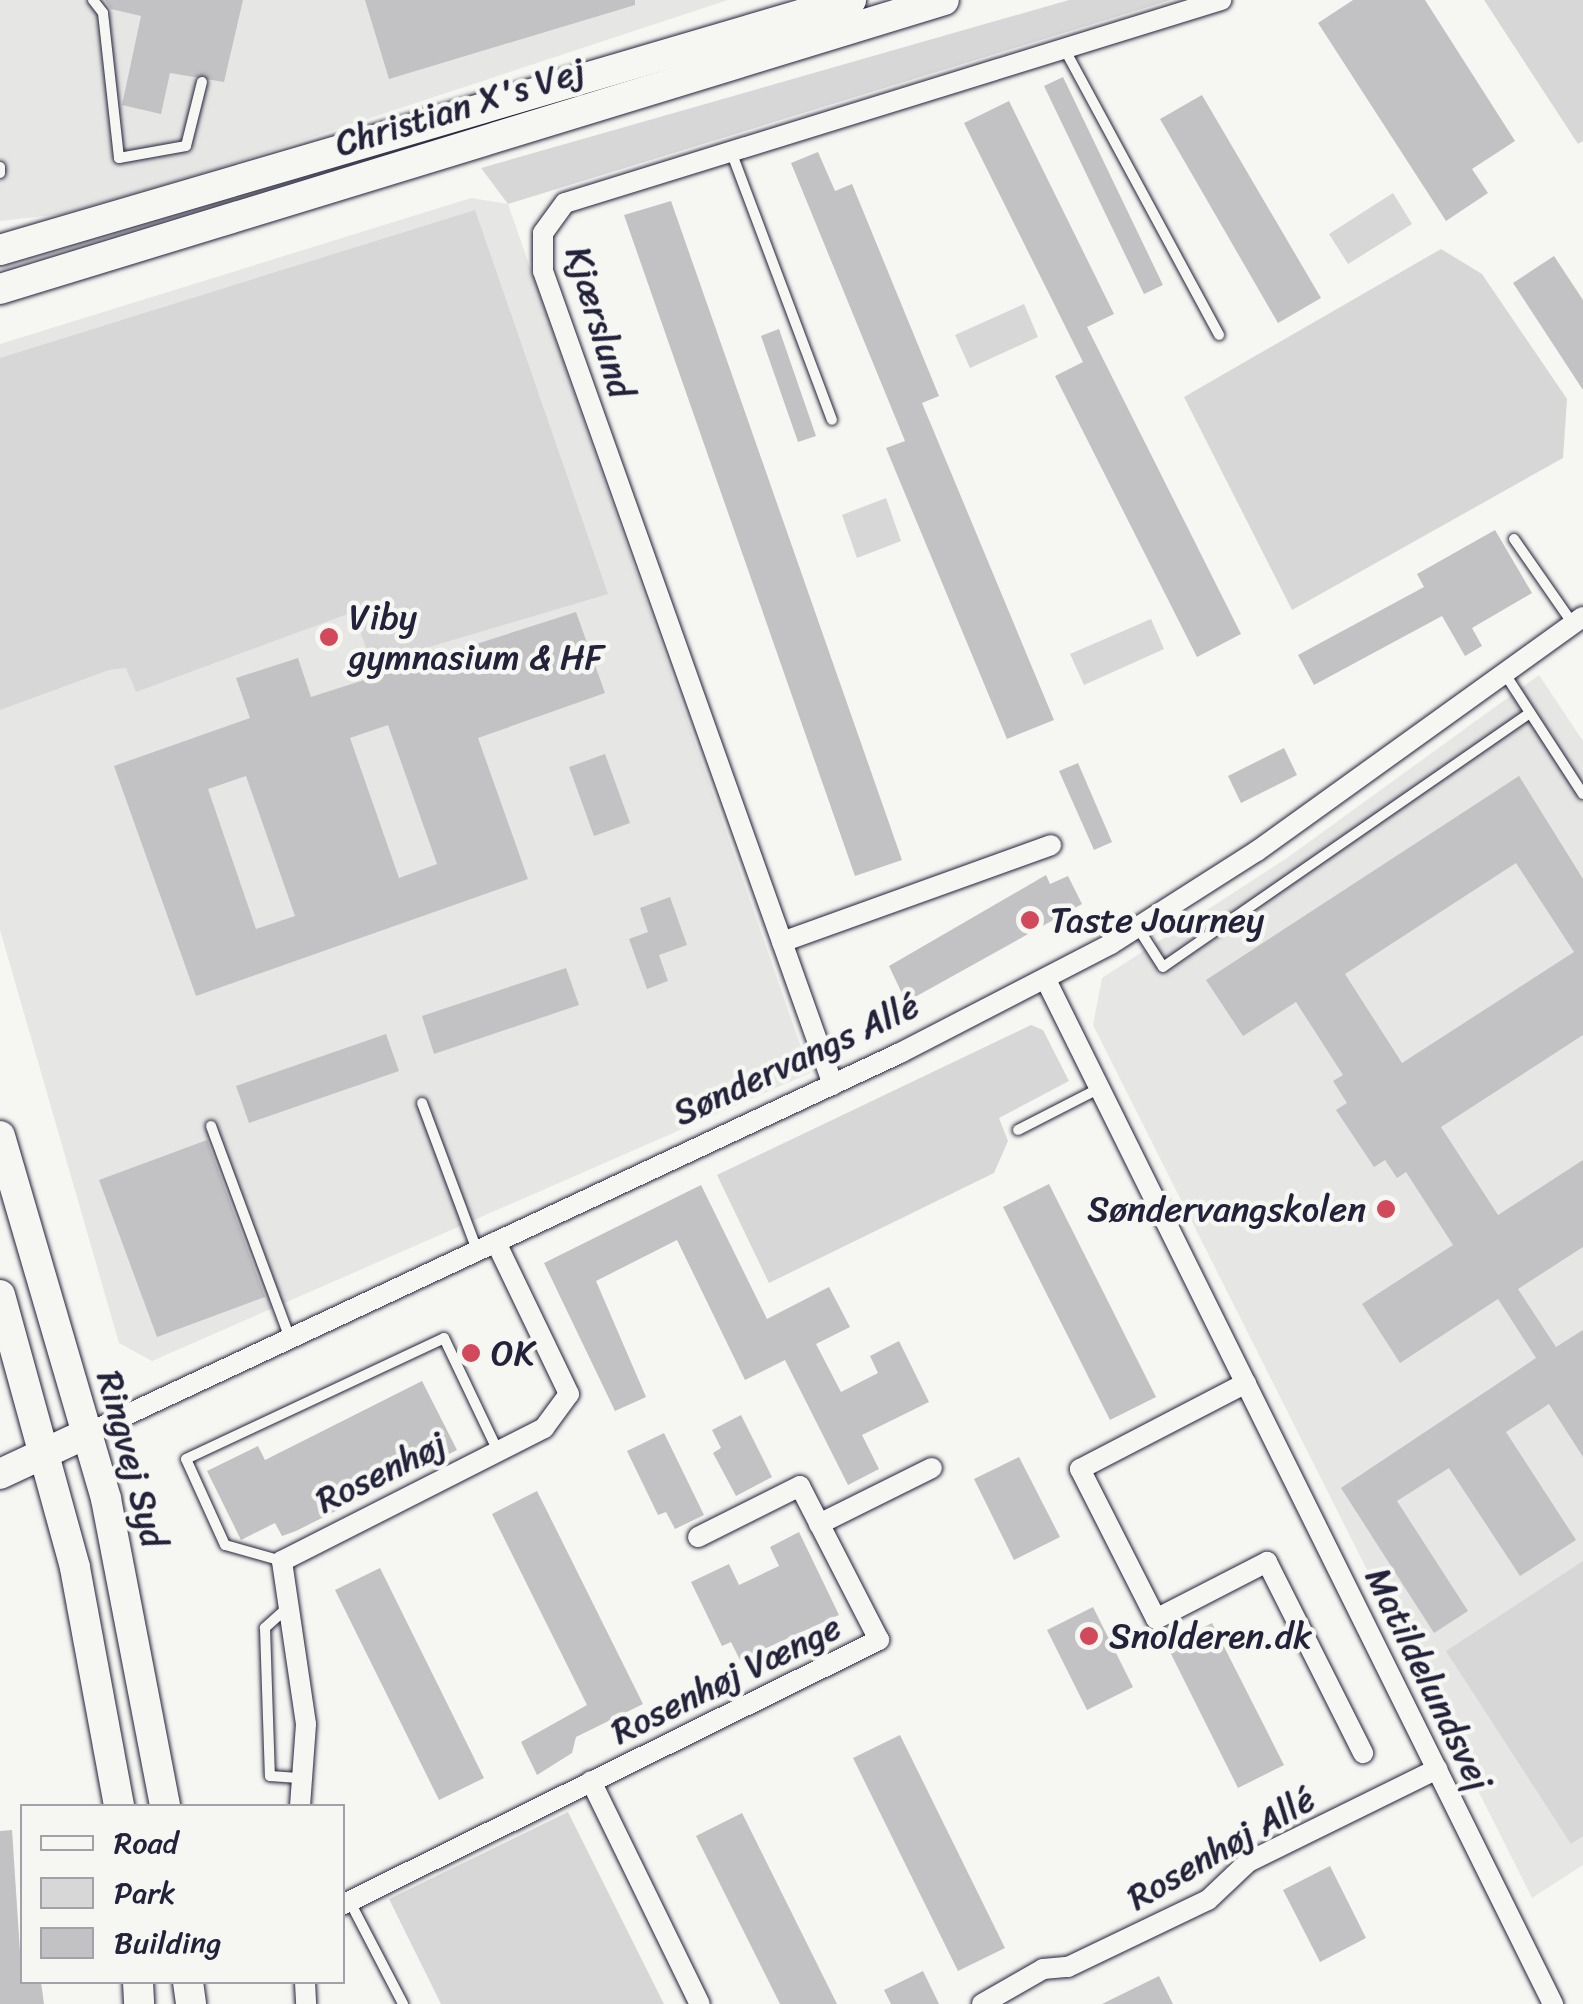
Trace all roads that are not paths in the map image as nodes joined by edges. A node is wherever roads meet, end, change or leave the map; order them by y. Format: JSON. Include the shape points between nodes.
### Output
{"nodes":[{"id":1,"x":93,"y":0,"type":"edge"},
{"id":2,"x":851,"y":0,"type":"edge"},
{"id":3,"x":944,"y":0,"type":"edge"},
{"id":4,"x":1221,"y":0,"type":"edge"},
{"id":5,"x":1065,"y":50,"type":"junction"},
{"id":6,"x":202,"y":82,"type":"dead end"},
{"id":7,"x":732,"y":154,"type":"junction"},
{"id":8,"x":0,"y":250,"type":"edge"},
{"id":9,"x":0,"y":289,"type":"edge"},
{"id":10,"x":1220,"y":335,"type":"dead end"},
{"id":11,"x":832,"y":420,"type":"dead end"},
{"id":12,"x":1514,"y":538,"type":"dead end"},
{"id":13,"x":1578,"y":620,"type":"edge"},
{"id":14,"x":1504,"y":674,"type":"junction"},
{"id":15,"x":1530,"y":713,"type":"junction"},
{"id":16,"x":1583,"y":794,"type":"edge"},
{"id":17,"x":1052,"y":844,"type":"dead end"},
{"id":18,"x":1138,"y":928,"type":"junction"},
{"id":19,"x":782,"y":942,"type":"junction"},
{"id":20,"x":1046,"y":980,"type":"junction"},
{"id":21,"x":833,"y":1084,"type":"junction"},
{"id":22,"x":1100,"y":1088,"type":"junction"},
{"id":23,"x":422,"y":1103,"type":"dead end"},
{"id":24,"x":212,"y":1126,"type":"dead end"},
{"id":25,"x":1018,"y":1130,"type":"dead end"},
{"id":26,"x":0,"y":1136,"type":"edge"},
{"id":27,"x":486,"y":1246,"type":"junction"},
{"id":28,"x":0,"y":1294,"type":"edge"},
{"id":29,"x":290,"y":1336,"type":"junction"},
{"id":30,"x":1246,"y":1382,"type":"junction"},
{"id":31,"x":88,"y":1433,"type":"junction"},
{"id":32,"x":498,"y":1450,"type":"junction"},
{"id":33,"x":45,"y":1453,"type":"junction"},
{"id":34,"x":932,"y":1468,"type":"dead end"},
{"id":35,"x":0,"y":1474,"type":"edge"},
{"id":36,"x":819,"y":1524,"type":"junction"},
{"id":37,"x":698,"y":1537,"type":"dead end"},
{"id":38,"x":282,"y":1562,"type":"junction"},
{"id":39,"x":286,"y":1608,"type":"junction"},
{"id":40,"x":1363,"y":1753,"type":"dead end"},
{"id":41,"x":1437,"y":1769,"type":"junction"},
{"id":42,"x":302,"y":1778,"type":"junction"},
{"id":43,"x":591,"y":1781,"type":"junction"},
{"id":44,"x":119,"y":1804,"type":"edge"},
{"id":45,"x":165,"y":1804,"type":"edge"},
{"id":46,"x":300,"y":1804,"type":"edge"},
{"id":47,"x":346,"y":1903,"type":"edge"},
{"id":48,"x":403,"y":2004,"type":"edge"},
{"id":49,"x":700,"y":2004,"type":"edge"},
{"id":50,"x":982,"y":2004,"type":"edge"},
{"id":51,"x":1553,"y":2004,"type":"edge"}],
"edges":[{"from":1,"to":6,"type":"lane","via":[[103,13],[119,158],[186,146]]},
{"from":2,"to":8,"type":"main road","name":"Christian X's Vej"},
{"from":3,"to":9,"type":"main road","name":"Christian X's Vej"},
{"from":4,"to":5,"type":"street","name":"Kjærslund"},
{"from":5,"to":7,"type":"street","name":"Kjærslund"},
{"from":5,"to":10,"type":"lane"},
{"from":7,"to":11,"type":"lane"},
{"from":7,"to":19,"type":"street","name":"Kjærslund","via":[[564,203],[550,217],[538,251]]},
{"from":12,"to":13,"type":"lane","name":"Søndervangs Allé"},
{"from":13,"to":14,"type":"street","name":"Søndervangs Allé"},
{"from":14,"to":15,"type":"lane"},
{"from":14,"to":18,"type":"street","name":"Søndervangs Allé"},
{"from":15,"to":16,"type":"lane"},
{"from":15,"to":18,"type":"lane","via":[[1164,967]]},
{"from":17,"to":19,"type":"street"},
{"from":18,"to":20,"type":"street","name":"Søndervangs Allé"},
{"from":19,"to":21,"type":"street","name":"Kjærslund"},
{"from":20,"to":21,"type":"street","name":"Søndervangs Allé"},
{"from":20,"to":22,"type":"street","name":"Matildelundsvej"},
{"from":21,"to":27,"type":"street","name":"Søndervangs Allé"},
{"from":22,"to":25,"type":"lane"},
{"from":22,"to":30,"type":"street","name":"Matildelundsvej"},
{"from":23,"to":27,"type":"lane"},
{"from":24,"to":29,"type":"lane"},
{"from":26,"to":31,"type":"main road","name":"Ringvej Syd"},
{"from":27,"to":29,"type":"street","name":"Søndervangs Allé"},
{"from":27,"to":32,"type":"street","name":"Rosenhøj","via":[[569,1394],[544,1428]]},
{"from":28,"to":33,"type":"main road"},
{"from":29,"to":31,"type":"street","name":"Søndervangs Allé"},
{"from":30,"to":40,"type":"street","via":[[1080,1469],[1156,1619],[1267,1562]]},
{"from":30,"to":41,"type":"street","name":"Matildelundsvej"},
{"from":31,"to":33,"type":"main road","name":"Søndervangs Allé"},
{"from":31,"to":45,"type":"main road","name":"Ringvej Syd","via":[[131,1604]]},
{"from":32,"to":38,"type":"street","name":"Rosenhøj"},
{"from":32,"to":38,"type":"lane","via":[[444,1338],[186,1460],[225,1545]]},
{"from":33,"to":35,"type":"main road","name":"Søndervangs Allé"},
{"from":33,"to":44,"type":"main road"},
{"from":34,"to":36,"type":"street"},
{"from":36,"to":37,"type":"street","name":"Rosenhøj Vænge","via":[[800,1486]]},
{"from":36,"to":43,"type":"street","name":"Rosenhøj Vænge","via":[[880,1640]]},
{"from":38,"to":39,"type":"street"},
{"from":39,"to":42,"type":"street","via":[[306,1724]]},
{"from":39,"to":42,"type":"lane","via":[[271,1618],[264,1640],[272,1664],[270,1776]]},
{"from":41,"to":50,"type":"street","name":"Rosenhøj Allé","via":[[1248,1862],[1208,1900],[1068,1967],[1044,1969]]},
{"from":41,"to":51,"type":"street","name":"Matildelundsvej"},
{"from":42,"to":46,"type":"street"},
{"from":43,"to":47,"type":"street","name":"Rosenhøj Vænge"},
{"from":43,"to":49,"type":"street","name":"Rosenhøj Vænge"},
{"from":47,"to":48,"type":"lane","name":"Rosenhøj Vænge"}]}
